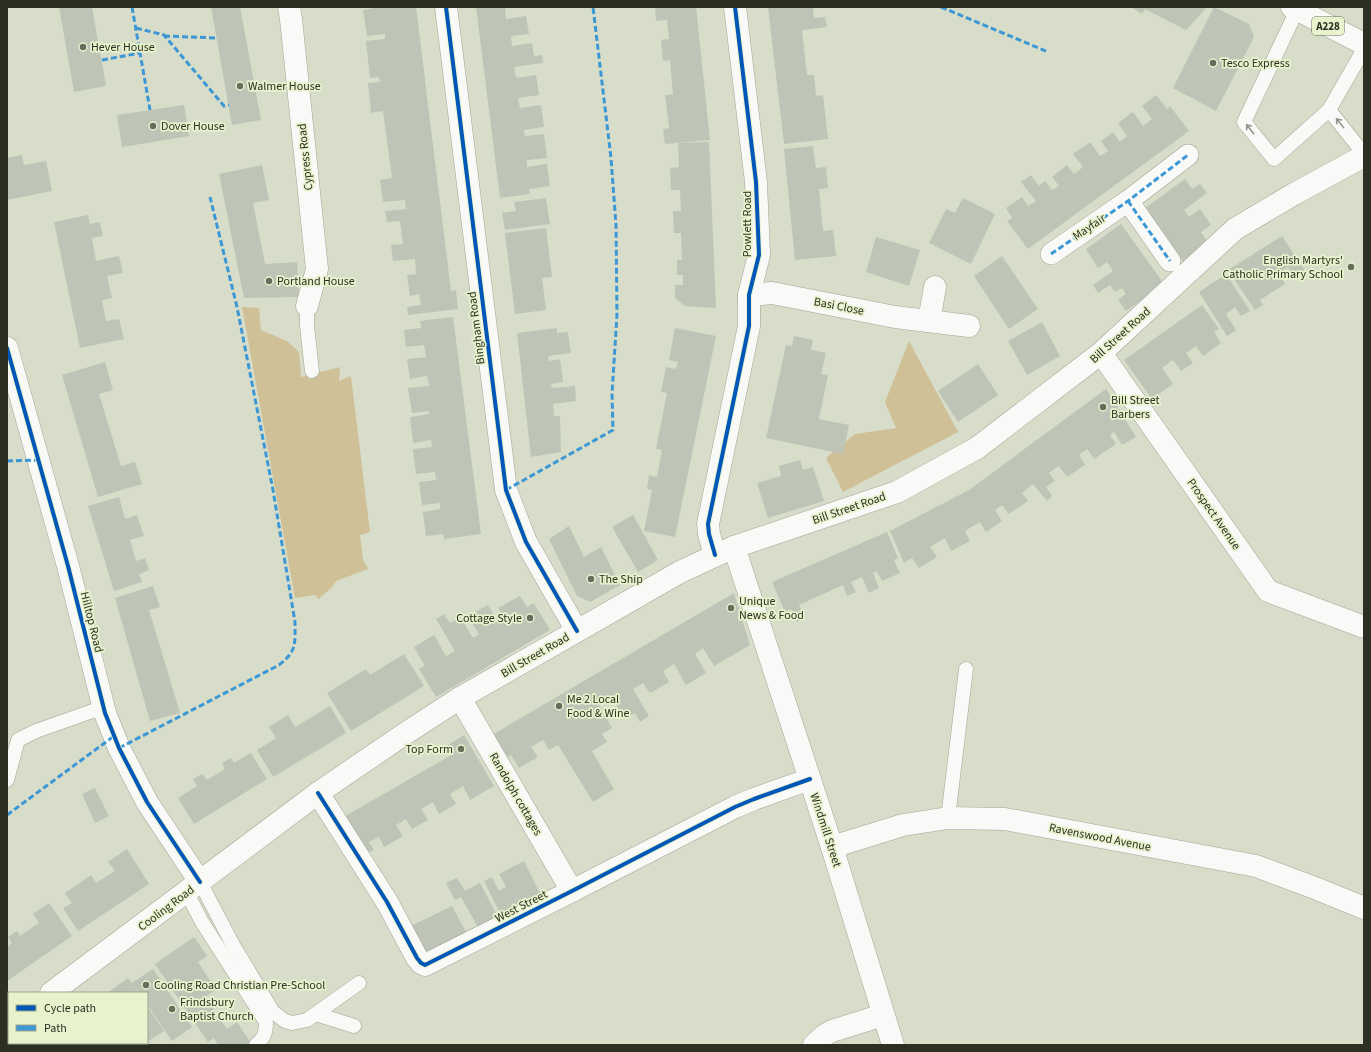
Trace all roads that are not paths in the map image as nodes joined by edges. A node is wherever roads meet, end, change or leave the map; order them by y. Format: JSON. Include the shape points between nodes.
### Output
{"nodes":[{"id":1,"x":289,"y":7,"type":"edge"},
{"id":2,"x":446,"y":7,"type":"edge"},
{"id":3,"x":735,"y":7,"type":"edge"},
{"id":4,"x":1294,"y":8,"type":"edge"},
{"id":5,"x":1364,"y":44,"type":"edge"},
{"id":6,"x":1364,"y":49,"type":"edge"},
{"id":7,"x":1329,"y":110,"type":"junction"},
{"id":8,"x":1364,"y":155,"type":"edge"},
{"id":9,"x":1188,"y":156,"type":"dead end"},
{"id":10,"x":1128,"y":201,"type":"junction"},
{"id":11,"x":1051,"y":254,"type":"dead end"},
{"id":12,"x":1170,"y":261,"type":"dead end"},
{"id":13,"x":935,"y":287,"type":"dead end"},
{"id":14,"x":749,"y":296,"type":"junction"},
{"id":15,"x":308,"y":306,"type":"joint"},
{"id":16,"x":929,"y":321,"type":"junction"},
{"id":17,"x":969,"y":326,"type":"dead end"},
{"id":18,"x":7,"y":348,"type":"edge"},
{"id":19,"x":1102,"y":353,"type":"junction"},
{"id":20,"x":312,"y":370,"type":"dead end"},
{"id":21,"x":725,"y":551,"type":"junction"},
{"id":22,"x":1364,"y":627,"type":"edge"},
{"id":23,"x":577,"y":631,"type":"junction"},
{"id":24,"x":966,"y":670,"type":"dead end"},
{"id":25,"x":460,"y":698,"type":"junction"},
{"id":26,"x":104,"y":707,"type":"junction"},
{"id":27,"x":810,"y":779,"type":"junction"},
{"id":28,"x":7,"y":780,"type":"edge"},
{"id":29,"x":318,"y":794,"type":"junction"},
{"id":30,"x":300,"y":807,"type":"joint"},
{"id":31,"x":948,"y":818,"type":"junction"},
{"id":32,"x":832,"y":847,"type":"junction"},
{"id":33,"x":193,"y":887,"type":"junction"},
{"id":34,"x":572,"y":891,"type":"junction"},
{"id":35,"x":1364,"y":908,"type":"edge"},
{"id":36,"x":359,"y":983,"type":"dead end"},
{"id":37,"x":52,"y":992,"type":"edge"},
{"id":38,"x":316,"y":1014,"type":"junction"},
{"id":39,"x":883,"y":1015,"type":"junction"},
{"id":40,"x":354,"y":1026,"type":"dead end"},
{"id":41,"x":256,"y":1045,"type":"edge"},
{"id":42,"x":814,"y":1045,"type":"edge"},
{"id":43,"x":893,"y":1045,"type":"edge"}],
"edges":[{"from":1,"to":15,"type":"street","name":"Cypress Road","via":[[317,269]]},
{"from":2,"to":23,"type":"street","name":"Bingham Road","via":[[506,490],[526,542]]},
{"from":3,"to":14,"type":"street","name":"Powlett Road","via":[[756,182],[759,255]]},
{"from":4,"to":5,"type":"street","number":"A228"},
{"from":7,"to":4,"type":"lane","one_way":true,"via":[[1274,159],[1244,122]]},
{"from":6,"to":7,"type":"lane"},
{"from":8,"to":7,"type":"lane","one_way":true},
{"from":8,"to":19,"type":"street","name":"Bill Street Road","via":[[1235,229]]},
{"from":9,"to":10,"type":"street","name":"Mayfair"},
{"from":10,"to":11,"type":"street","name":"Mayfair"},
{"from":10,"to":12,"type":"street"},
{"from":13,"to":16,"type":"street"},
{"from":14,"to":16,"type":"street","name":"Basi Close","via":[[772,293],[894,317]]},
{"from":14,"to":21,"type":"street","name":"Powlett Road","via":[[749,326],[708,524],[709,534]]},
{"from":15,"to":20,"type":"lane","via":[[307,326]]},
{"from":16,"to":17,"type":"street","name":"Basi Close"},
{"from":18,"to":26,"type":"street","name":"Hilltop Road","via":[[68,566]]},
{"from":19,"to":21,"type":"street","name":"Bill Street Road","via":[[977,448],[897,492]]},
{"from":19,"to":22,"type":"street","name":"Prospect Avenue","via":[[1268,591]]},
{"from":21,"to":23,"type":"street","name":"Bill Street Road","via":[[680,572]]},
{"from":21,"to":27,"type":"street","name":"Windmill Street"},
{"from":23,"to":25,"type":"street","name":"Bill Street Road"},
{"from":24,"to":31,"type":"lane"},
{"from":25,"to":29,"type":"street","name":"Bill Street Road"},
{"from":25,"to":34,"type":"street","name":"Randolph cottages"},
{"from":26,"to":28,"type":"lane","via":[[18,740]]},
{"from":26,"to":33,"type":"street","name":"Hilltop Road","via":[[119,748]]},
{"from":27,"to":32,"type":"street","name":"Windmill Street"},
{"from":27,"to":34,"type":"street","name":"West Street","via":[[735,807]]},
{"from":29,"to":30,"type":"street","name":"Bill Street Road"},
{"from":29,"to":34,"type":"street","name":"West Street","via":[[387,902],[423,965]]},
{"from":30,"to":33,"type":"street","name":"Cooling Road"},
{"from":31,"to":32,"type":"street","name":"Ravenswood Avenue","via":[[903,825]]},
{"from":31,"to":35,"type":"street","name":"Ravenswood Avenue","via":[[1005,819],[1256,866]]},
{"from":32,"to":39,"type":"street","name":"Windmill Street"},
{"from":33,"to":37,"type":"street","name":"Cooling Road"},
{"from":33,"to":38,"type":"lane","via":[[233,945],[273,1012],[284,1021],[292,1023],[307,1020]]},
{"from":33,"to":41,"type":"lane","via":[[202,922],[266,1022],[266,1032]]},
{"from":36,"to":38,"type":"lane"},
{"from":38,"to":40,"type":"lane"},
{"from":39,"to":42,"type":"street","via":[[832,1031]]},
{"from":39,"to":43,"type":"street","name":"Windmill Street"}]}
